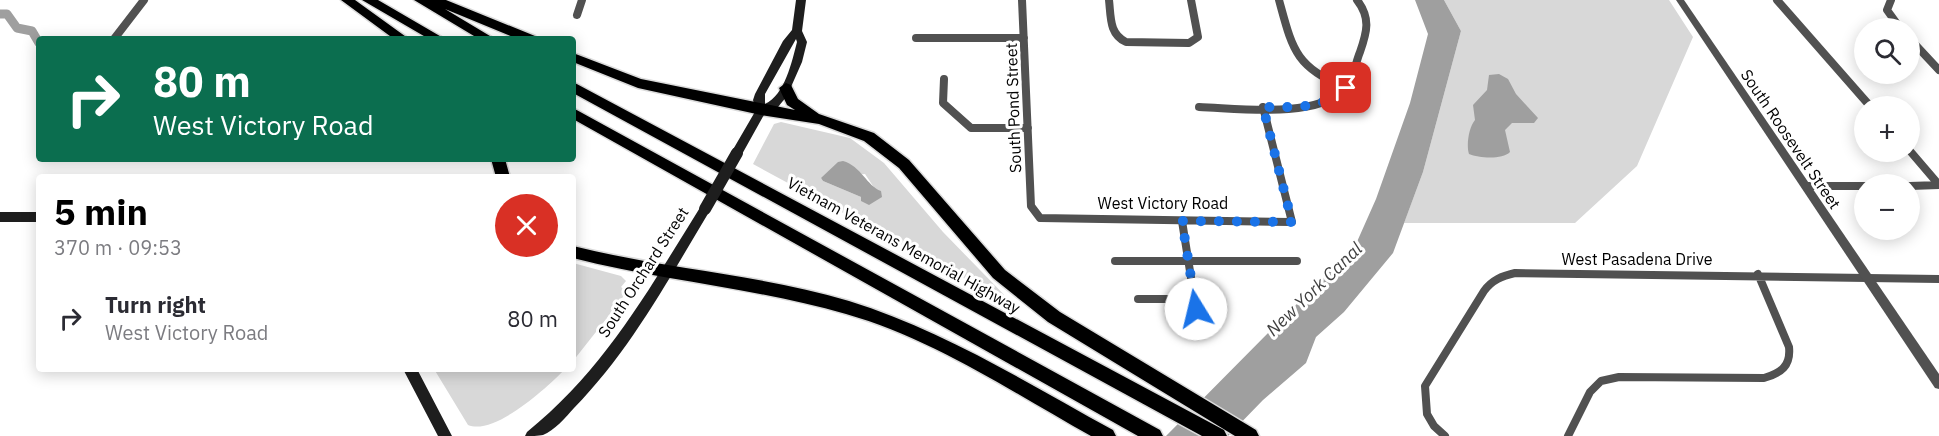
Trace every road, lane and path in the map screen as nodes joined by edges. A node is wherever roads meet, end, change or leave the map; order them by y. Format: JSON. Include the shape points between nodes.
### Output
{"nodes":[{"id":1,"x":144,"y":0,"type":"edge"},
{"id":2,"x":347,"y":0,"type":"edge"},
{"id":3,"x":368,"y":0,"type":"edge"},
{"id":4,"x":420,"y":0,"type":"edge"},
{"id":5,"x":435,"y":0,"type":"edge"},
{"id":6,"x":582,"y":0,"type":"edge"},
{"id":7,"x":801,"y":0,"type":"edge"},
{"id":8,"x":1022,"y":0,"type":"edge"},
{"id":9,"x":1109,"y":0,"type":"edge"},
{"id":10,"x":1191,"y":0,"type":"edge"},
{"id":11,"x":1279,"y":0,"type":"edge"},
{"id":12,"x":1357,"y":0,"type":"edge"},
{"id":13,"x":1680,"y":0,"type":"edge"},
{"id":14,"x":1777,"y":0,"type":"edge"},
{"id":15,"x":1891,"y":0,"type":"edge"},
{"id":16,"x":576,"y":15,"type":"dead end"},
{"id":17,"x":1893,"y":18,"type":"edge"},
{"id":18,"x":796,"y":31,"type":"junction"},
{"id":19,"x":116,"y":36,"type":"edge"},
{"id":20,"x":399,"y":36,"type":"edge"},
{"id":21,"x":434,"y":36,"type":"edge"},
{"id":22,"x":484,"y":36,"type":"edge"},
{"id":23,"x":523,"y":36,"type":"edge"},
{"id":24,"x":916,"y":38,"type":"dead end"},
{"id":25,"x":1024,"y":38,"type":"junction"},
{"id":26,"x":1920,"y":50,"type":"edge"},
{"id":27,"x":576,"y":58,"type":"edge"},
{"id":28,"x":1939,"y":70,"type":"edge"},
{"id":29,"x":944,"y":79,"type":"dead end"},
{"id":30,"x":786,"y":88,"type":"junction"},
{"id":31,"x":1346,"y":88,"type":"junction"},
{"id":32,"x":576,"y":89,"type":"edge"},
{"id":33,"x":1861,"y":96,"type":"edge"},
{"id":34,"x":1199,"y":107,"type":"dead end"},
{"id":35,"x":1263,"y":107,"type":"junction"},
{"id":36,"x":761,"y":110,"type":"junction"},
{"id":37,"x":576,"y":115,"type":"edge"},
{"id":38,"x":821,"y":119,"type":"junction"},
{"id":39,"x":1028,"y":128,"type":"junction"},
{"id":40,"x":1919,"y":162,"type":"edge"},
{"id":41,"x":1939,"y":185,"type":"edge"},
{"id":42,"x":1806,"y":186,"type":"junction"},
{"id":43,"x":1854,"y":186,"type":"edge"},
{"id":44,"x":1920,"y":186,"type":"edge"},
{"id":45,"x":1035,"y":214,"type":"joint"},
{"id":46,"x":0,"y":217,"type":"edge"},
{"id":47,"x":36,"y":217,"type":"edge"},
{"id":48,"x":1182,"y":221,"type":"junction"},
{"id":49,"x":576,"y":253,"type":"edge"},
{"id":50,"x":1115,"y":261,"type":"dead end"},
{"id":51,"x":1188,"y":261,"type":"junction"},
{"id":52,"x":1297,"y":261,"type":"dead end"},
{"id":53,"x":664,"y":274,"type":"junction"},
{"id":54,"x":1758,"y":274,"type":"junction"},
{"id":55,"x":1866,"y":277,"type":"junction"},
{"id":56,"x":1939,"y":279,"type":"edge"},
{"id":57,"x":1138,"y":299,"type":"dead end"},
{"id":58,"x":412,"y":372,"type":"edge"},
{"id":59,"x":1936,"y":374,"type":"edge"},
{"id":60,"x":1939,"y":384,"type":"edge"},
{"id":61,"x":1152,"y":435,"type":"edge"},
{"id":62,"x":1248,"y":435,"type":"edge"},
{"id":63,"x":445,"y":436,"type":"edge"},
{"id":64,"x":532,"y":436,"type":"edge"},
{"id":65,"x":1107,"y":436,"type":"edge"},
{"id":66,"x":1218,"y":436,"type":"edge"},
{"id":67,"x":1446,"y":436,"type":"edge"},
{"id":68,"x":1568,"y":436,"type":"edge"}],
"edges":[{"from":1,"to":19,"type":"street"},
{"from":2,"to":20,"type":"highway"},
{"from":3,"to":21,"type":"highway"},
{"from":4,"to":22,"type":"highway"},
{"from":5,"to":23,"type":"highway"},
{"from":6,"to":16,"type":"street"},
{"from":7,"to":18,"type":"main road","name":"South Orchard Street"},
{"from":8,"to":25,"type":"street","name":"South Pond Street"},
{"from":9,"to":10,"type":"street","via":[[1114,34],[1126,42],[1195,40],[1198,37]]},
{"from":11,"to":31,"type":"street","via":[[1300,62],[1320,78]]},
{"from":12,"to":31,"type":"street","via":[[1366,13],[1368,31]]},
{"from":13,"to":42,"type":"street","name":"South Roosevelt Street"},
{"from":14,"to":33,"type":"street"},
{"from":15,"to":17,"type":"street","via":[[1887,10]]},
{"from":18,"to":30,"type":"main road","name":"South Orchard Street","via":[[802,42]]},
{"from":18,"to":36,"type":"main road","name":"South Orchard Street","via":[[760,94]]},
{"from":24,"to":25,"type":"street"},
{"from":25,"to":39,"type":"street","name":"South Pond Street"},
{"from":26,"to":28,"type":"street"},
{"from":27,"to":36,"type":"highway","via":[[638,83]]},
{"from":29,"to":39,"type":"street","via":[[944,103],[972,128]]},
{"from":30,"to":36,"type":"main road","name":"South Orchard Street","via":[[774,104]]},
{"from":30,"to":38,"type":"highway","via":[[792,102]]},
{"from":31,"to":35,"type":"street","via":[[1316,105]]},
{"from":32,"to":66,"type":"highway","name":"Vietnam Veterans Memorial Highway"},
{"from":34,"to":35,"type":"street"},
{"from":35,"to":48,"type":"street","name":"West Victory Road","via":[[1292,222]]},
{"from":36,"to":38,"type":"highway"},
{"from":36,"to":53,"type":"main road","name":"South Orchard Street","bridge":true},
{"from":37,"to":61,"type":"highway"},
{"from":38,"to":62,"type":"highway","via":[[861,133],[894,154],[976,250],[1024,295]]},
{"from":39,"to":45,"type":"street","name":"South Pond Street","via":[[1031,206]]},
{"from":40,"to":41,"type":"street"},
{"from":41,"to":44,"type":"street"},
{"from":42,"to":43,"type":"street"},
{"from":42,"to":55,"type":"street","name":"South Roosevelt Street"},
{"from":45,"to":48,"type":"street","name":"West Victory Road","via":[[1048,220]]},
{"from":46,"to":47,"type":"main road"},
{"from":48,"to":51,"type":"street"},
{"from":49,"to":53,"type":"highway"},
{"from":50,"to":51,"type":"street"},
{"from":51,"to":52,"type":"street"},
{"from":51,"to":57,"type":"street","via":[[1195,304]]},
{"from":53,"to":64,"type":"main road","name":"South Orchard Street","via":[[603,366],[550,424]]},
{"from":53,"to":65,"type":"highway","via":[[799,296],[895,324]]},
{"from":54,"to":55,"type":"street","name":"West Pasadena Drive"},
{"from":54,"to":67,"type":"street","name":"West Pasadena Drive","via":[[1500,276],[1490,282],[1425,386],[1422,401],[1427,416]]},
{"from":54,"to":68,"type":"street","via":[[1789,347],[1787,367],[1764,378],[1619,377],[1601,381],[1590,392]]},
{"from":55,"to":56,"type":"street","name":"West Pasadena Drive"},
{"from":55,"to":59,"type":"street","name":"South Roosevelt Street"},
{"from":58,"to":63,"type":"main road"},
{"from":59,"to":60,"type":"street","name":"South Roosevelt Street"}]}
